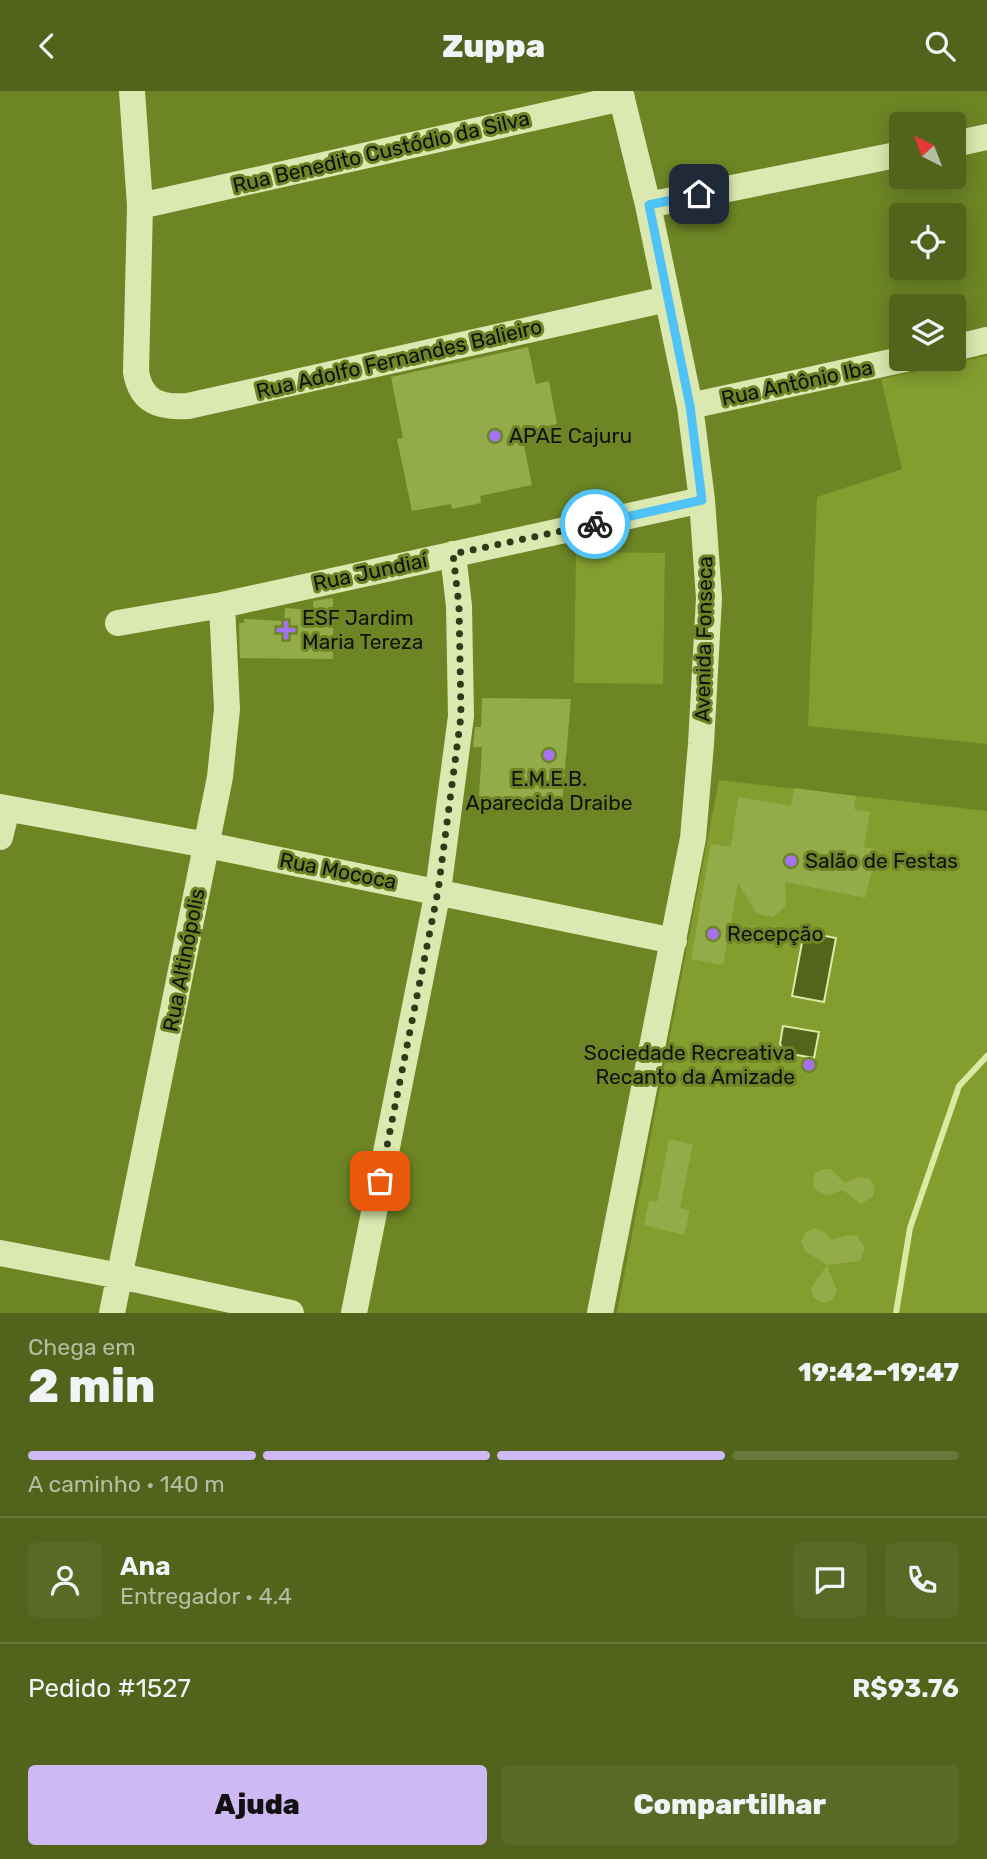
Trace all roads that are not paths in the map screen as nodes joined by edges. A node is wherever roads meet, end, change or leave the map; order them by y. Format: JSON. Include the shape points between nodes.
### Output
{"nodes":[{"id":1,"x":132,"y":91,"type":"edge"},
{"id":2,"x":621,"y":95,"type":"edge"},
{"id":3,"x":987,"y":137,"type":"edge"},
{"id":4,"x":966,"y":141,"type":"edge"},
{"id":5,"x":889,"y":156,"type":"edge"},
{"id":6,"x":649,"y":205,"type":"junction"},
{"id":7,"x":139,"y":206,"type":"junction"},
{"id":8,"x":667,"y":299,"type":"junction"},
{"id":9,"x":987,"y":341,"type":"edge"},
{"id":10,"x":966,"y":345,"type":"edge"},
{"id":11,"x":889,"y":362,"type":"edge"},
{"id":12,"x":690,"y":406,"type":"junction"},
{"id":13,"x":702,"y":500,"type":"junction"},
{"id":14,"x":453,"y":554,"type":"junction"},
{"id":15,"x":222,"y":605,"type":"junction"},
{"id":16,"x":118,"y":623,"type":"dead end"},
{"id":17,"x":3,"y":808,"type":"edge"},
{"id":18,"x":0,"y":837,"type":"edge"},
{"id":19,"x":207,"y":845,"type":"junction"},
{"id":20,"x":438,"y":891,"type":"junction"},
{"id":21,"x":674,"y":941,"type":"junction"},
{"id":22,"x":0,"y":1253,"type":"edge"},
{"id":23,"x":120,"y":1276,"type":"junction"},
{"id":24,"x":112,"y":1313,"type":"edge"},
{"id":25,"x":291,"y":1313,"type":"edge"},
{"id":26,"x":354,"y":1313,"type":"edge"},
{"id":27,"x":600,"y":1313,"type":"edge"}],
"edges":[{"from":1,"to":7,"type":"street"},
{"from":2,"to":6,"type":"street","name":"Avenida Fonseca"},
{"from":2,"to":7,"type":"street","name":"Rua Benedito Custódio da Silva"},
{"from":3,"to":4,"type":"street"},
{"from":5,"to":6,"type":"street"},
{"from":6,"to":8,"type":"street","name":"Avenida Fonseca"},
{"from":7,"to":8,"type":"street","name":"Rua Adolfo Fernandes Balieiro","via":[[139,386],[159,405],[188,406]]},
{"from":8,"to":12,"type":"street","name":"Avenida Fonseca"},
{"from":9,"to":10,"type":"street"},
{"from":11,"to":12,"type":"street","name":"Rua Antônio Iba"},
{"from":12,"to":13,"type":"street","name":"Avenida Fonseca"},
{"from":13,"to":14,"type":"street","name":"Rua Jundiaí"},
{"from":13,"to":21,"type":"street","name":"Avenida Fonseca","via":[[709,598],[701,744],[693,838]]},
{"from":14,"to":15,"type":"street","name":"Rua Jundiaí"},
{"from":14,"to":20,"type":"street","via":[[461,716]]},
{"from":15,"to":16,"type":"street","name":"Rua Jundiaí"},
{"from":15,"to":19,"type":"street","name":"Rua Altinópolis","via":[[227,709]]},
{"from":17,"to":18,"type":"street"},
{"from":17,"to":19,"type":"street","name":"Rua Mococa"},
{"from":19,"to":20,"type":"street","name":"Rua Mococa"},
{"from":19,"to":23,"type":"street","name":"Rua Altinópolis"},
{"from":20,"to":21,"type":"street","name":"Rua Mococa"},
{"from":20,"to":26,"type":"street"},
{"from":21,"to":27,"type":"street","name":"Avenida Fonseca"},
{"from":22,"to":23,"type":"street"},
{"from":23,"to":24,"type":"street","name":"Rua Altinópolis"},
{"from":23,"to":25,"type":"street"}]}
